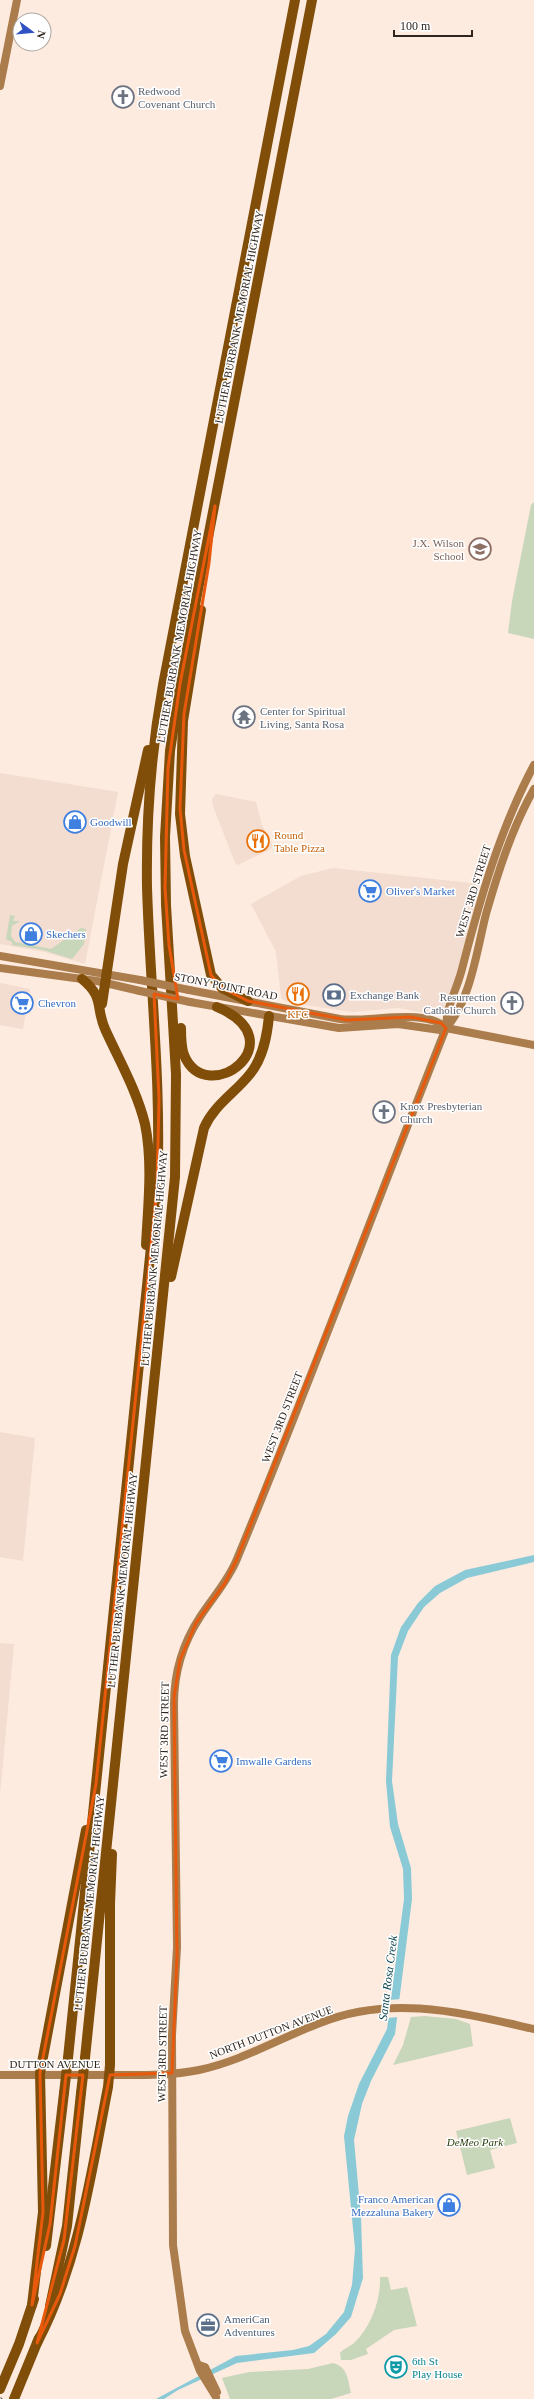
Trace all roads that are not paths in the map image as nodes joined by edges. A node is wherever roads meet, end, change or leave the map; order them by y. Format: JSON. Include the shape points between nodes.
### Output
{"nodes":[{"id":1,"x":17,"y":0,"type":"edge"},
{"id":2,"x":295,"y":0,"type":"edge"},
{"id":3,"x":312,"y":0,"type":"edge"},
{"id":4,"x":0,"y":86,"type":"edge"},
{"id":5,"x":214,"y":506,"type":"junction"},
{"id":6,"x":160,"y":702,"type":"junction"},
{"id":7,"x":534,"y":765,"type":"edge"},
{"id":8,"x":534,"y":789,"type":"edge"},
{"id":9,"x":168,"y":945,"type":"junction"},
{"id":10,"x":0,"y":956,"type":"edge"},
{"id":11,"x":0,"y":968,"type":"edge"},
{"id":12,"x":82,"y":979,"type":"junction"},
{"id":13,"x":106,"y":979,"type":"junction"},
{"id":14,"x":248,"y":1001,"type":"junction"},
{"id":15,"x":217,"y":1007,"type":"junction"},
{"id":16,"x":269,"y":1016,"type":"junction"},
{"id":17,"x":446,"y":1028,"type":"junction"},
{"id":18,"x":113,"y":1045,"type":"junction"},
{"id":19,"x":534,"y":1045,"type":"edge"},
{"id":20,"x":162,"y":1313,"type":"junction"},
{"id":21,"x":144,"y":1327,"type":"junction"},
{"id":22,"x":96,"y":1784,"type":"junction"},
{"id":23,"x":113,"y":1788,"type":"junction"},
{"id":24,"x":534,"y":2029,"type":"edge"},
{"id":25,"x":172,"y":2073,"type":"junction"},
{"id":26,"x":0,"y":2075,"type":"edge"},
{"id":27,"x":110,"y":2075,"type":"junction"},
{"id":28,"x":40,"y":2076,"type":"junction"},
{"id":29,"x":32,"y":2305,"type":"junction"},
{"id":30,"x":37,"y":2343,"type":"junction"},
{"id":31,"x":0,"y":2388,"type":"edge"},
{"id":32,"x":217,"y":2398,"type":"edge"},
{"id":33,"x":14,"y":2399,"type":"edge"}],
"edges":[{"from":1,"to":4,"type":"main road"},
{"from":2,"to":6,"type":"highway","name":"LUTHER BURBANK MEMORIAL HIGHWAY"},
{"from":3,"to":5,"type":"highway","name":"LUTHER BURBANK MEMORIAL HIGHWAY"},
{"from":5,"to":9,"type":"highway","name":"LUTHER BURBANK MEMORIAL HIGHWAY","via":[[183,667],[170,751],[165,838]]},
{"from":5,"to":14,"type":"highway","via":[[209,563],[183,721],[180,821],[210,972],[222,988]]},
{"from":6,"to":13,"type":"highway","via":[[126,850]]},
{"from":6,"to":21,"type":"highway","name":"LUTHER BURBANK MEMORIAL HIGHWAY","via":[[151,776],[147,854],[158,1063],[159,1154]]},
{"from":7,"to":17,"type":"main road","name":"WEST 3RD STREET","via":[[499,841],[460,977],[446,1016]]},
{"from":8,"to":17,"type":"main road","name":"WEST 3RD STREET","via":[[502,864],[468,982],[454,1018]]},
{"from":9,"to":15,"type":"highway","via":[[177,985],[183,1053],[195,1068],[203,1073],[218,1076],[233,1071],[242,1063],[248,1054],[250,1042],[247,1031],[239,1019]]},
{"from":9,"to":20,"type":"highway","name":"LUTHER BURBANK MEMORIAL HIGHWAY","via":[[176,1074],[176,1141]]},
{"from":10,"to":13,"type":"main road","name":"STONY POINT ROAD"},
{"from":11,"to":12,"type":"main road","name":"STONY POINT ROAD"},
{"from":12,"to":13,"type":"main road","name":"STONY POINT ROAD"},
{"from":12,"to":18,"type":"highway","via":[[98,996],[102,1023]]},
{"from":13,"to":14,"type":"main road","name":"STONY POINT ROAD","bridge":true,"via":[[140,980]]},
{"from":13,"to":15,"type":"main road","name":"STONY POINT ROAD","bridge":true,"via":[[140,991]]},
{"from":13,"to":18,"type":"highway","via":[[103,1012]]},
{"from":14,"to":17,"type":"main road","name":"STONY POINT ROAD","via":[[347,1020],[411,1017],[441,1023]]},
{"from":15,"to":16,"type":"main road","name":"STONY POINT ROAD"},
{"from":16,"to":17,"type":"main road","name":"STONY POINT ROAD","via":[[344,1029],[398,1024],[440,1030]]},
{"from":16,"to":20,"type":"highway","via":[[263,1048],[256,1065],[245,1080],[215,1109],[204,1128]]},
{"from":17,"to":19,"type":"main road","name":"STONY POINT ROAD"},
{"from":17,"to":25,"type":"main road","name":"WEST 3RD STREET","via":[[237,1559],[222,1588],[196,1623],[178,1667],[174,1704],[177,1957]]},
{"from":18,"to":21,"type":"highway","via":[[136,1097],[148,1142]]},
{"from":20,"to":23,"type":"highway","name":"LUTHER BURBANK MEMORIAL HIGHWAY"},
{"from":21,"to":22,"type":"highway","name":"LUTHER BURBANK MEMORIAL HIGHWAY"},
{"from":22,"to":28,"type":"highway"},
{"from":22,"to":29,"type":"highway","name":"LUTHER BURBANK MEMORIAL HIGHWAY","bridge":true,"via":[[50,2224]]},
{"from":23,"to":27,"type":"highway"},
{"from":23,"to":30,"type":"highway","name":"LUTHER BURBANK MEMORIAL HIGHWAY","bridge":true,"via":[[64,2240],[53,2294]]},
{"from":24,"to":25,"type":"main road","name":"NORTH DUTTON AVENUE","via":[[451,2010],[372,2010],[322,2022],[224,2063],[200,2070]]},
{"from":25,"to":27,"type":"main road","name":"NORTH DUTTON AVENUE"},
{"from":25,"to":32,"type":"main road","name":"WEST 3RD STREET","via":[[174,2257],[182,2322],[200,2371]]},
{"from":26,"to":28,"type":"main road","name":"DUTTON AVENUE"},
{"from":27,"to":28,"type":"main road","name":"DUTTON AVENUE"},
{"from":27,"to":30,"type":"highway","via":[[75,2246],[60,2294]]},
{"from":28,"to":29,"type":"highway","via":[[43,2212]]},
{"from":29,"to":31,"type":"highway","name":"LUTHER BURBANK MEMORIAL HIGHWAY"},
{"from":30,"to":33,"type":"highway","name":"LUTHER BURBANK MEMORIAL HIGHWAY"}]}
